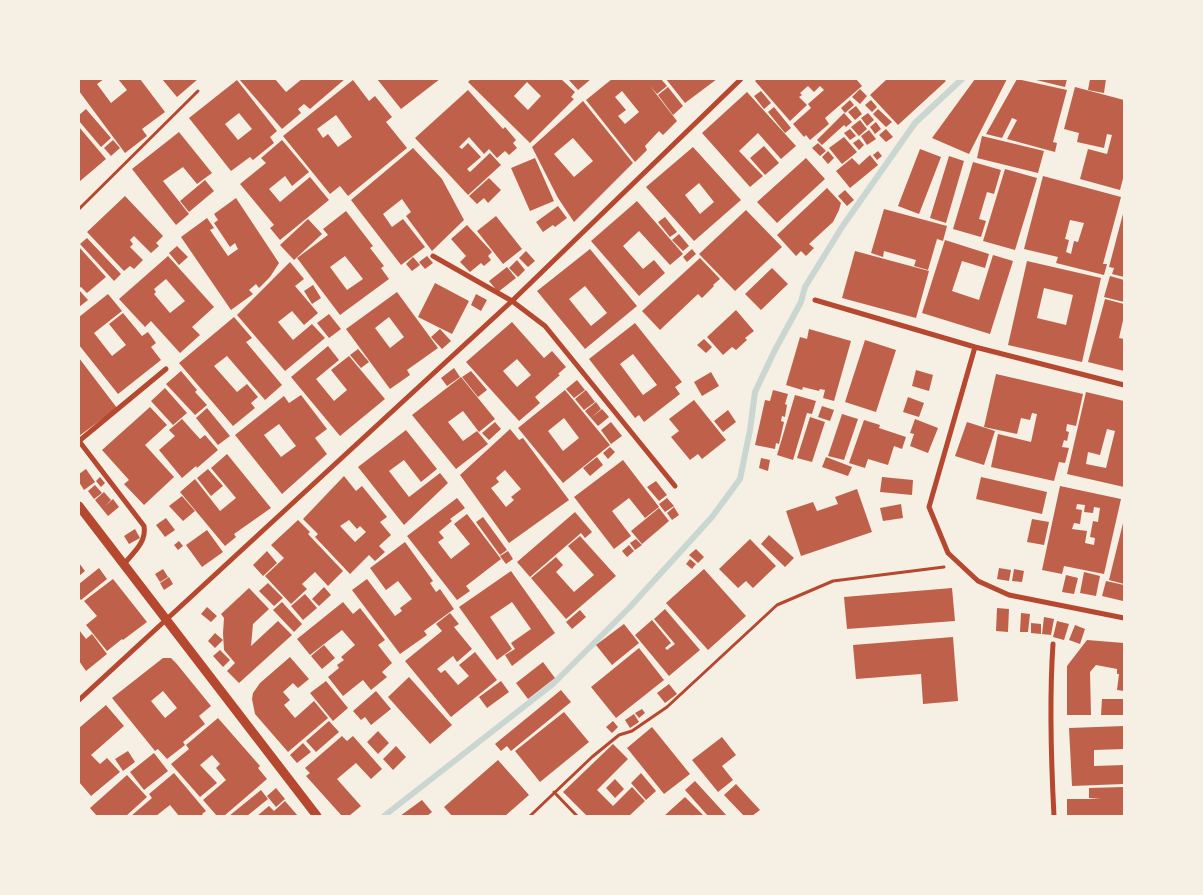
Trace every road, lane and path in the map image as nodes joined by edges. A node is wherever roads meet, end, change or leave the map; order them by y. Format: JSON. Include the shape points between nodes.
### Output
{"nodes":[{"id":1,"x":741,"y":79,"type":"edge"},
{"id":2,"x":198,"y":91,"type":"dead end"},
{"id":3,"x":79,"y":209,"type":"edge"},
{"id":4,"x":433,"y":256,"type":"dead end"},
{"id":5,"x":815,"y":300,"type":"dead end"},
{"id":6,"x":512,"y":301,"type":"junction"},
{"id":7,"x":975,"y":347,"type":"junction"},
{"id":8,"x":166,"y":369,"type":"dead end"},
{"id":9,"x":1124,"y":385,"type":"edge"},
{"id":10,"x":79,"y":441,"type":"edge"},
{"id":11,"x":675,"y":486,"type":"dead end"},
{"id":12,"x":79,"y":506,"type":"edge"},
{"id":13,"x":124,"y":564,"type":"junction"},
{"id":14,"x":960,"y":564,"type":"junction"},
{"id":15,"x":1124,"y":618,"type":"edge"},
{"id":16,"x":166,"y":619,"type":"junction"},
{"id":17,"x":1053,"y":644,"type":"dead end"},
{"id":18,"x":79,"y":700,"type":"edge"},
{"id":19,"x":554,"y":792,"type":"junction"},
{"id":20,"x":317,"y":816,"type":"edge"},
{"id":21,"x":530,"y":816,"type":"edge"},
{"id":22,"x":577,"y":816,"type":"edge"},
{"id":23,"x":1054,"y":816,"type":"edge"}],
"edges":[{"from":1,"to":6,"type":"street"},
{"from":2,"to":3,"type":"path"},
{"from":4,"to":6,"type":"street"},
{"from":5,"to":7,"type":"street"},
{"from":6,"to":11,"type":"street","via":[[545,326]]},
{"from":6,"to":16,"type":"street"},
{"from":7,"to":9,"type":"street"},
{"from":7,"to":14,"type":"street","via":[[929,507],[948,553]]},
{"from":8,"to":10,"type":"street"},
{"from":10,"to":13,"type":"street","via":[[144,526],[143,540]]},
{"from":12,"to":13,"type":"street"},
{"from":13,"to":16,"type":"street"},
{"from":14,"to":15,"type":"street","via":[[978,581],[1009,595]]},
{"from":14,"to":19,"type":"path","via":[[833,581],[777,605],[667,708],[632,731],[619,735]]},
{"from":16,"to":18,"type":"street"},
{"from":16,"to":20,"type":"street"},
{"from":17,"to":23,"type":"street","via":[[1051,760]]},
{"from":19,"to":21,"type":"path"},
{"from":19,"to":22,"type":"path"}]}
